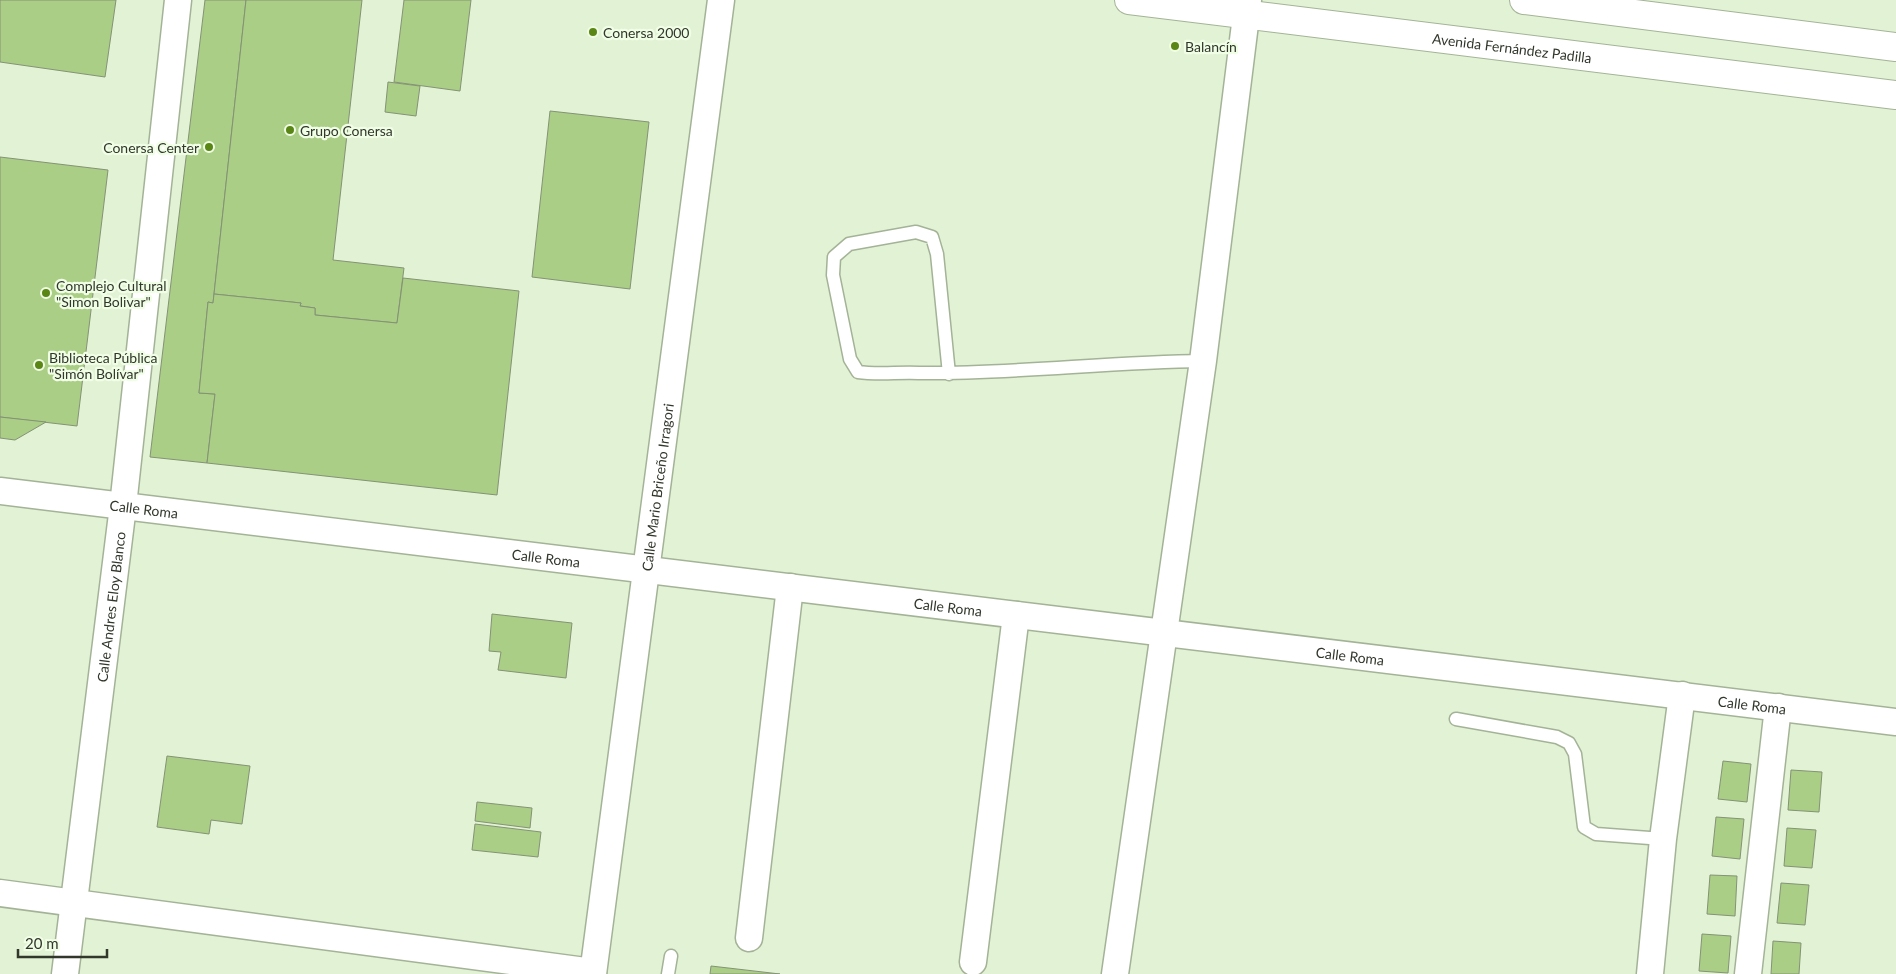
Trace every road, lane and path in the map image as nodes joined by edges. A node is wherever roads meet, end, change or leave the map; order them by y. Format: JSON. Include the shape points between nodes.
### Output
{"nodes":[{"id":1,"x":178,"y":0,"type":"edge"},
{"id":2,"x":722,"y":0,"type":"edge"},
{"id":3,"x":1129,"y":0,"type":"edge"},
{"id":4,"x":1524,"y":0,"type":"edge"},
{"id":5,"x":1248,"y":7,"type":"edge"},
{"id":6,"x":1896,"y":47,"type":"edge"},
{"id":7,"x":1896,"y":95,"type":"edge"},
{"id":8,"x":1203,"y":361,"type":"junction"},
{"id":9,"x":949,"y":374,"type":"junction"},
{"id":10,"x":0,"y":492,"type":"edge"},
{"id":11,"x":123,"y":506,"type":"junction"},
{"id":12,"x":648,"y":570,"type":"junction"},
{"id":13,"x":790,"y":587,"type":"junction"},
{"id":14,"x":1016,"y":615,"type":"junction"},
{"id":15,"x":1165,"y":633,"type":"junction"},
{"id":16,"x":1682,"y":695,"type":"junction"},
{"id":17,"x":1778,"y":707,"type":"junction"},
{"id":18,"x":1456,"y":719,"type":"dead end"},
{"id":19,"x":1896,"y":722,"type":"edge"},
{"id":20,"x":1663,"y":839,"type":"junction"},
{"id":21,"x":0,"y":893,"type":"edge"},
{"id":22,"x":74,"y":903,"type":"junction"},
{"id":23,"x":749,"y":938,"type":"dead end"},
{"id":24,"x":671,"y":956,"type":"dead end"},
{"id":25,"x":973,"y":962,"type":"dead end"},
{"id":26,"x":593,"y":973,"type":"edge"},
{"id":27,"x":65,"y":974,"type":"edge"},
{"id":28,"x":668,"y":974,"type":"edge"},
{"id":29,"x":1115,"y":974,"type":"edge"},
{"id":30,"x":1650,"y":974,"type":"edge"},
{"id":31,"x":1748,"y":974,"type":"edge"}],
"edges":[{"from":1,"to":11,"type":"street","name":"Calle Andres Eloy Blanco"},
{"from":2,"to":12,"type":"street","name":"Calle Mario Briceño Irragori"},
{"from":3,"to":5,"type":"main road","name":"Avenida Fernández Padilla"},
{"from":4,"to":6,"type":"main road"},
{"from":5,"to":7,"type":"main road","name":"Avenida Fernández Padilla"},
{"from":5,"to":8,"type":"street"},
{"from":8,"to":9,"type":"lane"},
{"from":8,"to":15,"type":"street"},
{"from":9,"to":9,"type":"lane","via":[[858,372],[850,358],[833,275],[834,257],[850,244],[916,232],[932,237],[937,254]]},
{"from":10,"to":11,"type":"street","name":"Calle Roma"},
{"from":11,"to":12,"type":"street","name":"Calle Roma"},
{"from":11,"to":22,"type":"street","name":"Calle Andres Eloy Blanco"},
{"from":12,"to":13,"type":"street","name":"Calle Roma"},
{"from":12,"to":26,"type":"street","name":"Calle Mario Briceño Irragori"},
{"from":13,"to":14,"type":"street","name":"Calle Roma"},
{"from":13,"to":23,"type":"street"},
{"from":14,"to":15,"type":"street","name":"Calle Roma"},
{"from":14,"to":25,"type":"street"},
{"from":15,"to":16,"type":"street","name":"Calle Roma"},
{"from":15,"to":29,"type":"street"},
{"from":16,"to":17,"type":"street","name":"Calle Roma"},
{"from":16,"to":20,"type":"street"},
{"from":17,"to":19,"type":"street","name":"Calle Roma"},
{"from":17,"to":31,"type":"street"},
{"from":18,"to":20,"type":"lane","via":[[1557,737],[1569,743],[1575,754],[1584,827],[1596,834]]},
{"from":20,"to":30,"type":"street"},
{"from":21,"to":22,"type":"street"},
{"from":22,"to":26,"type":"street"},
{"from":22,"to":27,"type":"street","name":"Calle Andres Eloy Blanco"},
{"from":24,"to":28,"type":"lane"}]}
